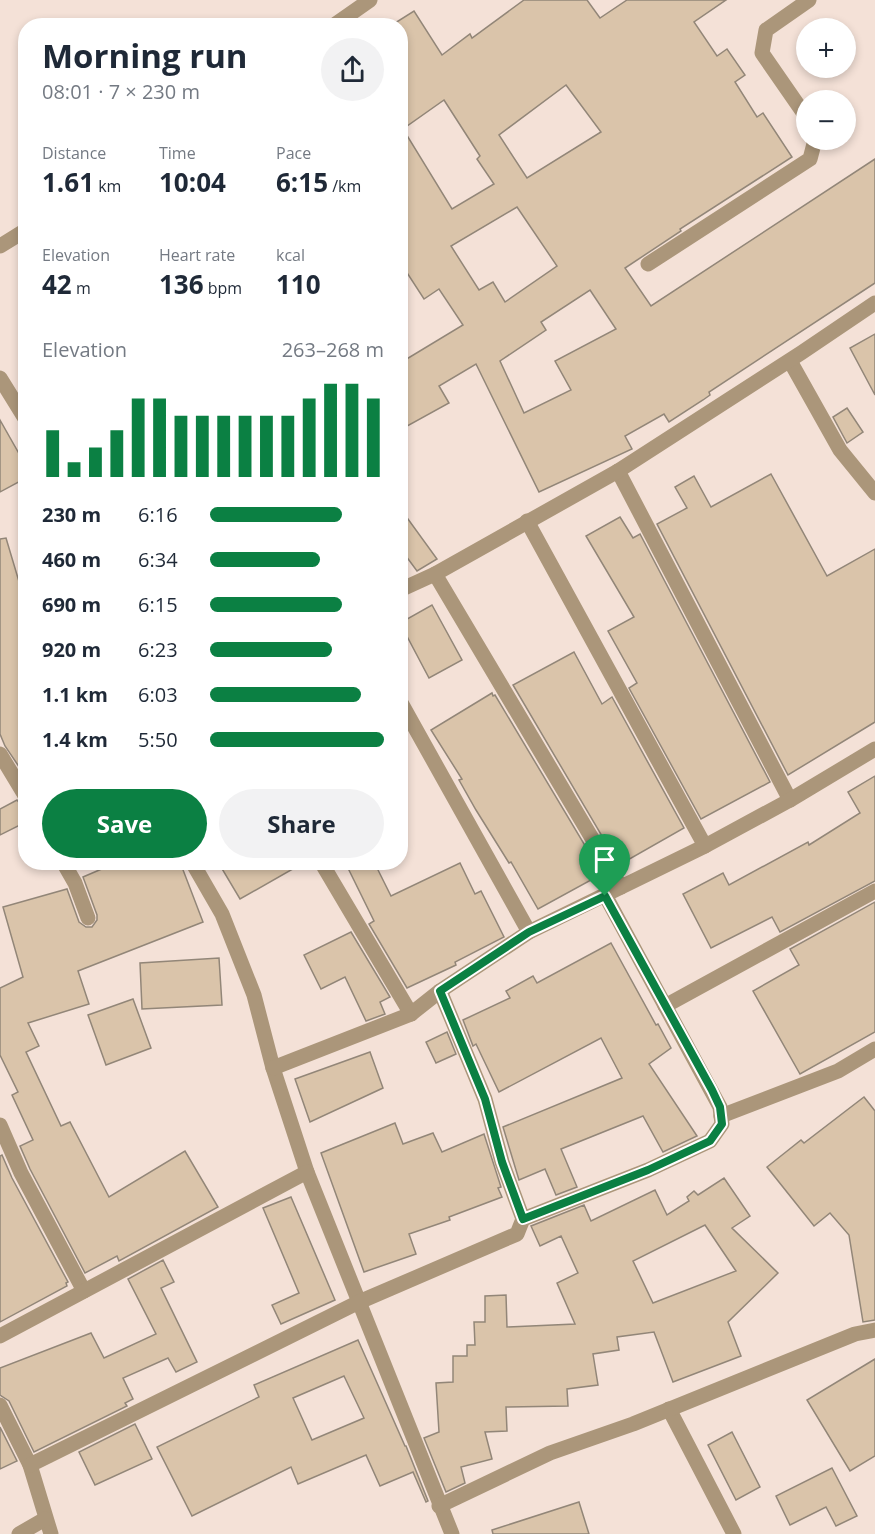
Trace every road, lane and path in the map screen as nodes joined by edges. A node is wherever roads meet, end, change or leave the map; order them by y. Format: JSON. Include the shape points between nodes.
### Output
{"nodes":[{"id":1,"x":369,"y":0,"type":"edge"},
{"id":2,"x":809,"y":0,"type":"edge"},
{"id":3,"x":344,"y":18,"type":"edge"},
{"id":4,"x":796,"y":102,"type":"edge"},
{"id":5,"x":813,"y":150,"type":"edge"},
{"id":6,"x":18,"y":235,"type":"edge"},
{"id":7,"x":0,"y":246,"type":"edge"},
{"id":8,"x":648,"y":264,"type":"dead end"},
{"id":9,"x":875,"y":303,"type":"edge"},
{"id":10,"x":790,"y":361,"type":"junction"},
{"id":11,"x":0,"y":378,"type":"edge"},
{"id":12,"x":18,"y":407,"type":"edge"},
{"id":13,"x":618,"y":471,"type":"junction"},
{"id":14,"x":875,"y":493,"type":"edge"},
{"id":15,"x":527,"y":521,"type":"junction"},
{"id":16,"x":435,"y":574,"type":"junction"},
{"id":17,"x":408,"y":586,"type":"edge"},
{"id":18,"x":408,"y":715,"type":"edge"},
{"id":19,"x":875,"y":749,"type":"edge"},
{"id":20,"x":0,"y":754,"type":"edge"},
{"id":21,"x":18,"y":784,"type":"edge"},
{"id":22,"x":790,"y":800,"type":"junction"},
{"id":23,"x":705,"y":846,"type":"junction"},
{"id":24,"x":68,"y":870,"type":"edge"},
{"id":25,"x":197,"y":870,"type":"edge"},
{"id":26,"x":326,"y":870,"type":"edge"},
{"id":27,"x":621,"y":887,"type":"junction"},
{"id":28,"x":875,"y":891,"type":"edge"},
{"id":29,"x":605,"y":896,"type":"junction"},
{"id":30,"x":88,"y":918,"type":"dead end"},
{"id":31,"x":529,"y":932,"type":"junction"},
{"id":32,"x":440,"y":991,"type":"junction"},
{"id":33,"x":665,"y":1006,"type":"junction"},
{"id":34,"x":411,"y":1014,"type":"junction"},
{"id":35,"x":875,"y":1049,"type":"edge"},
{"id":36,"x":273,"y":1068,"type":"junction"},
{"id":37,"x":721,"y":1116,"type":"junction"},
{"id":38,"x":0,"y":1125,"type":"edge"},
{"id":39,"x":307,"y":1172,"type":"junction"},
{"id":40,"x":523,"y":1219,"type":"junction"},
{"id":41,"x":84,"y":1291,"type":"junction"},
{"id":42,"x":359,"y":1302,"type":"junction"},
{"id":43,"x":875,"y":1330,"type":"edge"},
{"id":44,"x":0,"y":1336,"type":"edge"},
{"id":45,"x":0,"y":1405,"type":"edge"},
{"id":46,"x":669,"y":1409,"type":"junction"},
{"id":47,"x":30,"y":1465,"type":"junction"},
{"id":48,"x":439,"y":1506,"type":"junction"},
{"id":49,"x":45,"y":1519,"type":"junction"},
{"id":50,"x":19,"y":1534,"type":"edge"},
{"id":51,"x":51,"y":1534,"type":"edge"},
{"id":52,"x":452,"y":1534,"type":"edge"},
{"id":53,"x":734,"y":1534,"type":"edge"}],
"edges":[{"from":1,"to":3,"type":"street"},
{"from":2,"to":4,"type":"street","via":[[766,30],[762,53]]},
{"from":5,"to":8,"type":"street","via":[[810,159]]},
{"from":6,"to":7,"type":"street"},
{"from":9,"to":10,"type":"street"},
{"from":10,"to":13,"type":"street"},
{"from":10,"to":14,"type":"street","via":[[840,450]]},
{"from":11,"to":12,"type":"street"},
{"from":13,"to":15,"type":"street"},
{"from":13,"to":22,"type":"street"},
{"from":15,"to":16,"type":"street"},
{"from":15,"to":23,"type":"street"},
{"from":16,"to":17,"type":"street"},
{"from":16,"to":27,"type":"street"},
{"from":18,"to":31,"type":"street"},
{"from":19,"to":22,"type":"street"},
{"from":20,"to":21,"type":"street"},
{"from":22,"to":23,"type":"street"},
{"from":23,"to":27,"type":"street"},
{"from":24,"to":30,"type":"street"},
{"from":25,"to":36,"type":"street","via":[[222,914],[254,995]]},
{"from":26,"to":34,"type":"street"},
{"from":27,"to":29,"type":"street"},
{"from":28,"to":33,"type":"street"},
{"from":29,"to":31,"type":"street"},
{"from":29,"to":33,"type":"street"},
{"from":31,"to":32,"type":"street"},
{"from":32,"to":34,"type":"street"},
{"from":32,"to":40,"type":"street","via":[[485,1099]]},
{"from":33,"to":37,"type":"street","via":[[712,1090]]},
{"from":34,"to":36,"type":"street"},
{"from":35,"to":37,"type":"street","via":[[838,1071]]},
{"from":36,"to":39,"type":"street"},
{"from":37,"to":40,"type":"street","via":[[722,1124],[710,1141]]},
{"from":38,"to":41,"type":"street"},
{"from":39,"to":41,"type":"street"},
{"from":39,"to":42,"type":"street"},
{"from":40,"to":42,"type":"street","via":[[517,1234]]},
{"from":41,"to":44,"type":"street"},
{"from":42,"to":47,"type":"street"},
{"from":42,"to":48,"type":"street"},
{"from":43,"to":46,"type":"street","via":[[855,1334]]},
{"from":45,"to":47,"type":"street"},
{"from":46,"to":48,"type":"street","via":[[550,1453]]},
{"from":46,"to":53,"type":"street"},
{"from":47,"to":49,"type":"street"},
{"from":48,"to":52,"type":"street"},
{"from":49,"to":50,"type":"street"},
{"from":49,"to":51,"type":"street"}]}
